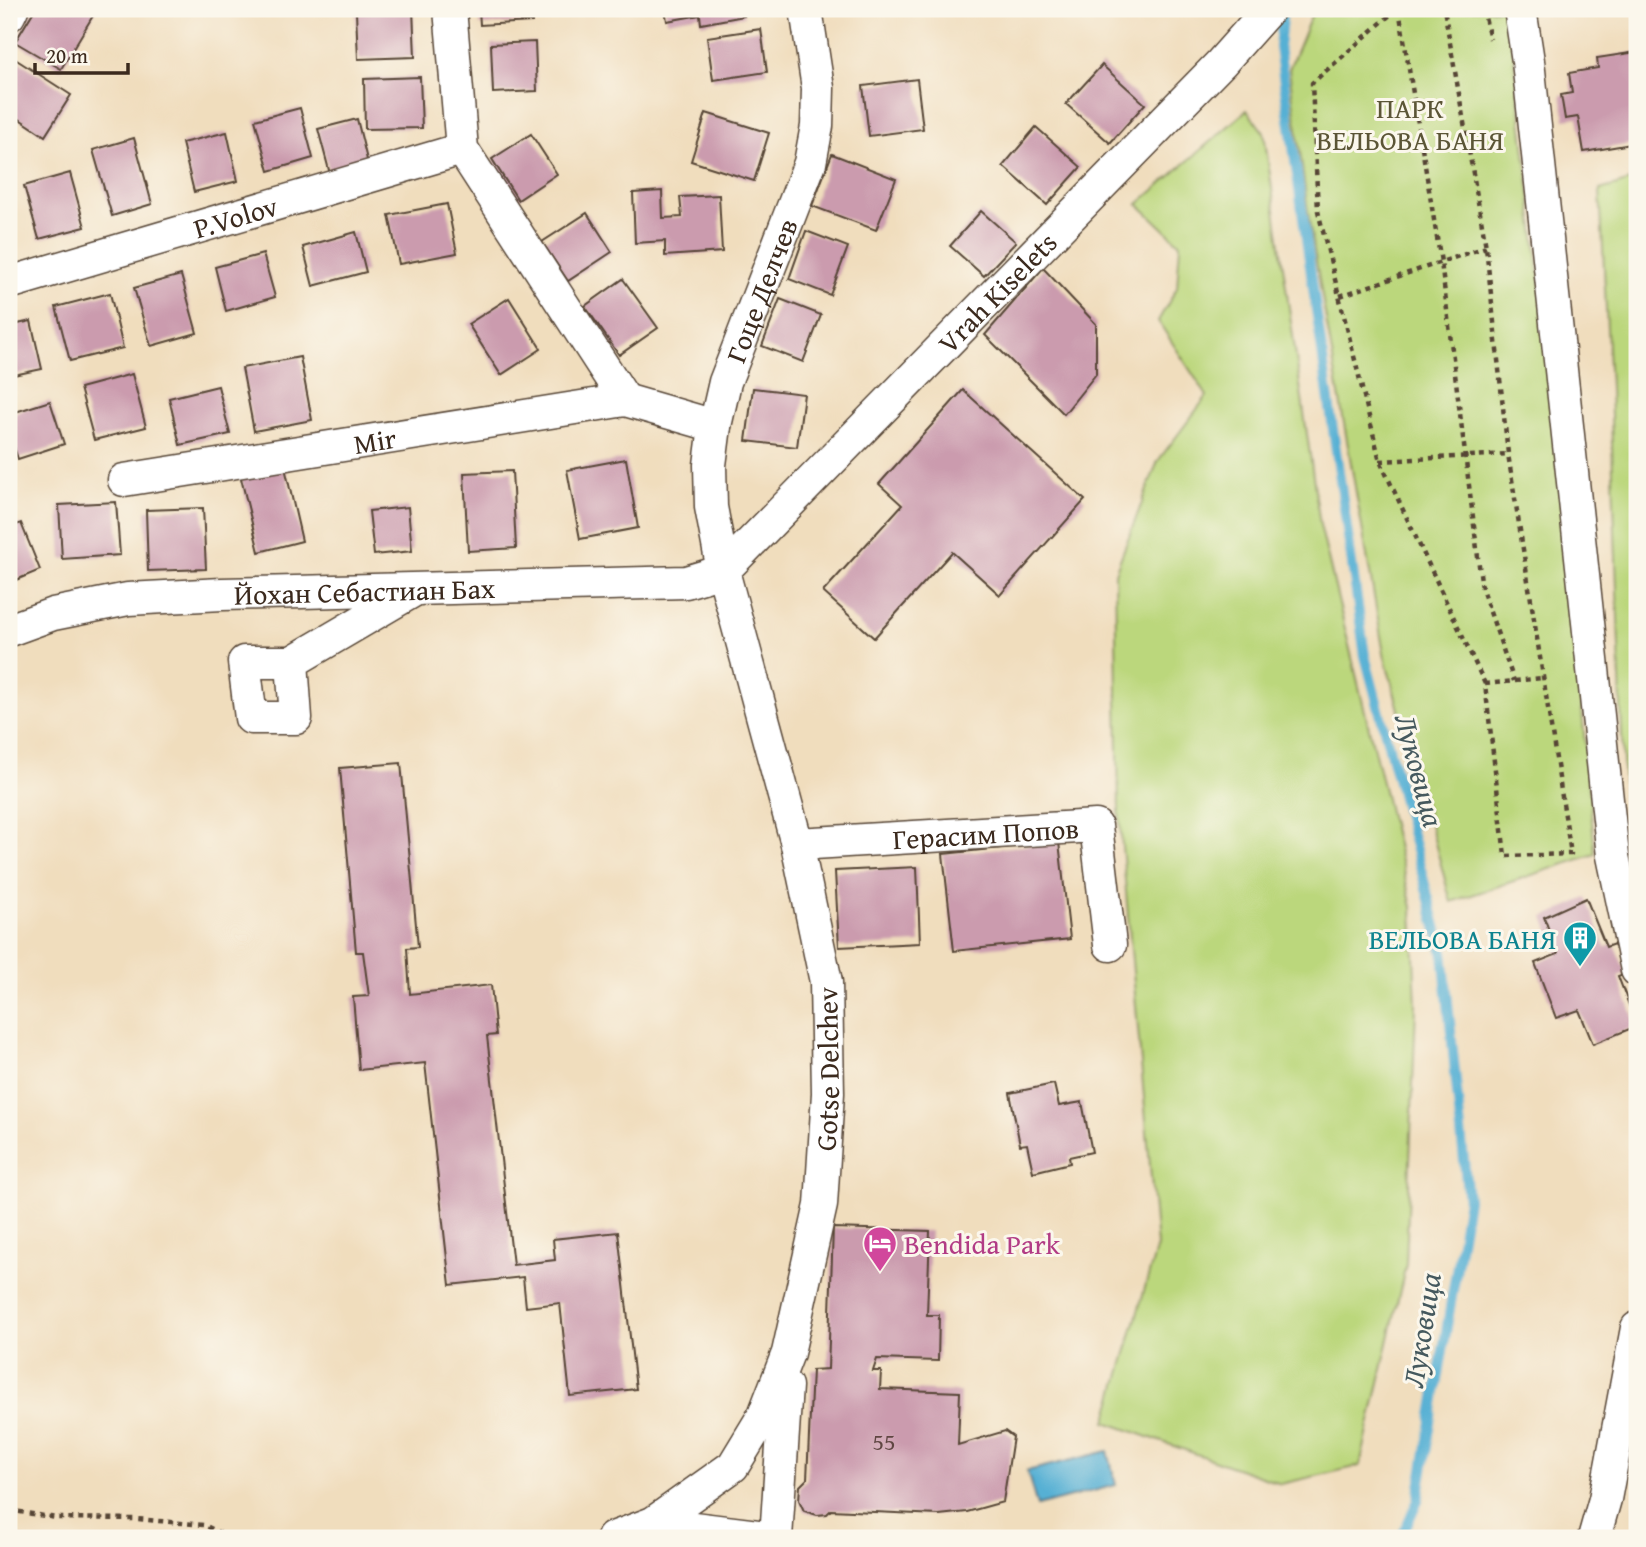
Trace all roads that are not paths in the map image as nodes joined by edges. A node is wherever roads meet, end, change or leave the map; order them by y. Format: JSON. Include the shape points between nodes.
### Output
{"nodes":[{"id":1,"x":12,"y":9,"type":"edge"},
{"id":2,"x":450,"y":9,"type":"edge"},
{"id":3,"x":806,"y":9,"type":"edge"},
{"id":4,"x":1520,"y":9,"type":"edge"},
{"id":5,"x":1264,"y":11,"type":"edge"},
{"id":6,"x":9,"y":15,"type":"edge"},
{"id":7,"x":462,"y":149,"type":"junction"},
{"id":8,"x":9,"y":284,"type":"edge"},
{"id":9,"x":625,"y":400,"type":"junction"},
{"id":10,"x":715,"y":426,"type":"junction"},
{"id":11,"x":124,"y":480,"type":"dead end"},
{"id":12,"x":723,"y":571,"type":"junction"},
{"id":13,"x":417,"y":589,"type":"junction"},
{"id":14,"x":9,"y":630,"type":"edge"},
{"id":15,"x":292,"y":662,"type":"dead end"},
{"id":16,"x":797,"y":844,"type":"junction"},
{"id":17,"x":1110,"y":945,"type":"dead end"},
{"id":18,"x":1637,"y":970,"type":"edge"},
{"id":19,"x":1637,"y":1328,"type":"edge"},
{"id":20,"x":788,"y":1353,"type":"junction"},
{"id":21,"x":653,"y":1523,"type":"junction"},
{"id":22,"x":614,"y":1538,"type":"edge"},
{"id":23,"x":776,"y":1538,"type":"edge"},
{"id":24,"x":1594,"y":1538,"type":"edge"}],
"edges":[{"from":1,"to":6,"type":"street"},
{"from":2,"to":7,"type":"street"},
{"from":3,"to":10,"type":"street","name":"Гоце Делчев","via":[[818,88],[810,163],[725,382]]},
{"from":4,"to":18,"type":"street","via":[[1613,856]]},
{"from":5,"to":12,"type":"street","name":"Vrah Kiselets","via":[[1221,63]]},
{"from":7,"to":8,"type":"street","name":"P.Volov"},
{"from":7,"to":9,"type":"street"},
{"from":9,"to":10,"type":"street","name":"Mir"},
{"from":9,"to":11,"type":"street","name":"Mir"},
{"from":10,"to":12,"type":"street","name":"Гоце Делчев","via":[[711,508]]},
{"from":12,"to":13,"type":"street","name":"Йохан Себастиан Бах","via":[[686,582]]},
{"from":12,"to":16,"type":"street","name":"Gotse Delchev"},
{"from":13,"to":14,"type":"street","name":"Йохан Себастиан Бах","via":[[128,599],[53,614]]},
{"from":13,"to":15,"type":"street"},
{"from":16,"to":17,"type":"street","name":"Герасим Попов","via":[[1096,826]]},
{"from":16,"to":20,"type":"street","name":"Gotse Delchev","via":[[827,982],[828,1093],[821,1205]]},
{"from":19,"to":24,"type":"street"},
{"from":20,"to":21,"type":"street","name":"Gotse Delchev","via":[[764,1415],[733,1466]]},
{"from":20,"to":23,"type":"street"},
{"from":21,"to":22,"type":"street"},
{"from":21,"to":23,"type":"street"}]}
